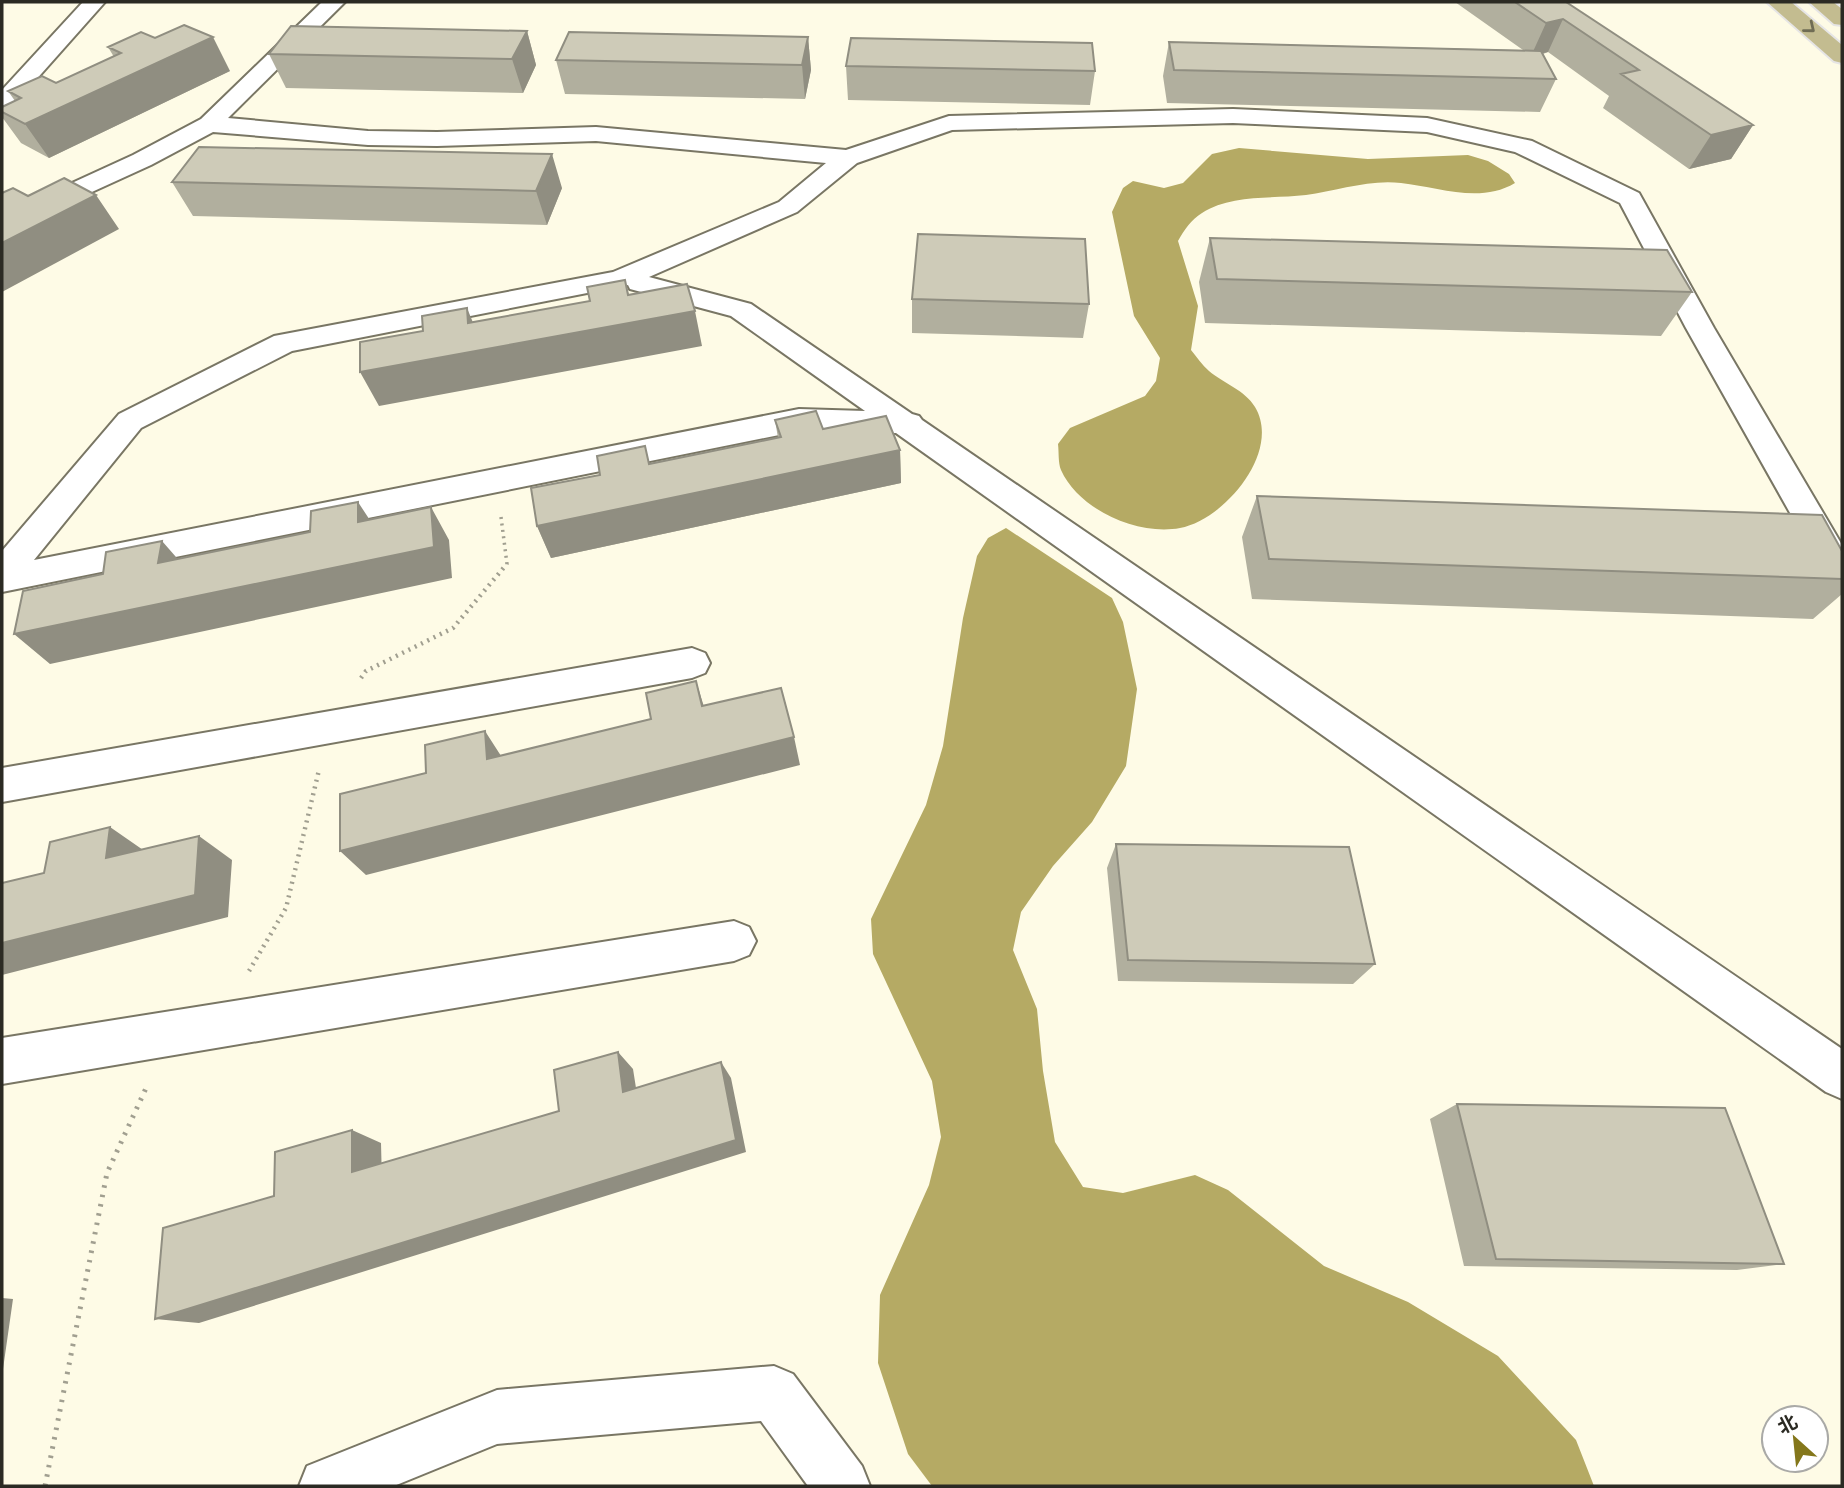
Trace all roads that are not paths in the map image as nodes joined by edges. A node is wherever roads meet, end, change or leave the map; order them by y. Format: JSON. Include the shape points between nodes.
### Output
{"nodes":[{"id":1,"x":94,"y":2,"type":"edge"},
{"id":2,"x":334,"y":2,"type":"edge"},
{"id":3,"x":1778,"y":2,"type":"edge"},
{"id":4,"x":1820,"y":2,"type":"edge"},
{"id":5,"x":1842,"y":19,"type":"edge"},
{"id":6,"x":1842,"y":56,"type":"edge"},
{"id":7,"x":2,"y":104,"type":"edge"},
{"id":8,"x":209,"y":124,"type":"junction"},
{"id":9,"x":848,"y":158,"type":"junction"},
{"id":10,"x":2,"y":225,"type":"edge"},
{"id":11,"x":620,"y":279,"type":"junction"},
{"id":12,"x":908,"y":423,"type":"junction"},
{"id":13,"x":1842,"y":575,"type":"edge"},
{"id":14,"x":2,"y":577,"type":"edge"},
{"id":15,"x":692,"y":663,"type":"dead end"},
{"id":16,"x":2,"y":785,"type":"edge"},
{"id":17,"x":734,"y":941,"type":"dead end"},
{"id":18,"x":2,"y":1060,"type":"edge"},
{"id":19,"x":1842,"y":1076,"type":"edge"},
{"id":20,"x":327,"y":1486,"type":"edge"},
{"id":21,"x":842,"y":1486,"type":"edge"}],
"edges":[{"from":1,"to":7,"type":"street"},
{"from":2,"to":8,"type":"street"},
{"from":3,"to":6,"type":"main road","one_way":true},
{"from":4,"to":5,"type":"main road"},
{"from":8,"to":9,"type":"street","via":[[368,138],[596,134]]},
{"from":8,"to":10,"type":"street"},
{"from":9,"to":11,"type":"street","via":[[788,207]]},
{"from":9,"to":13,"type":"street","via":[[949,124],[1233,116],[1427,125],[1523,146],[1630,198]]},
{"from":11,"to":12,"type":"street","via":[[741,310]]},
{"from":11,"to":14,"type":"street","via":[[284,343],[130,421]]},
{"from":12,"to":14,"type":"street","via":[[799,420]]},
{"from":12,"to":19,"type":"street"},
{"from":15,"to":16,"type":"street"},
{"from":17,"to":18,"type":"street"},
{"from":20,"to":21,"type":"street","via":[[497,1417],[774,1393]]}]}
